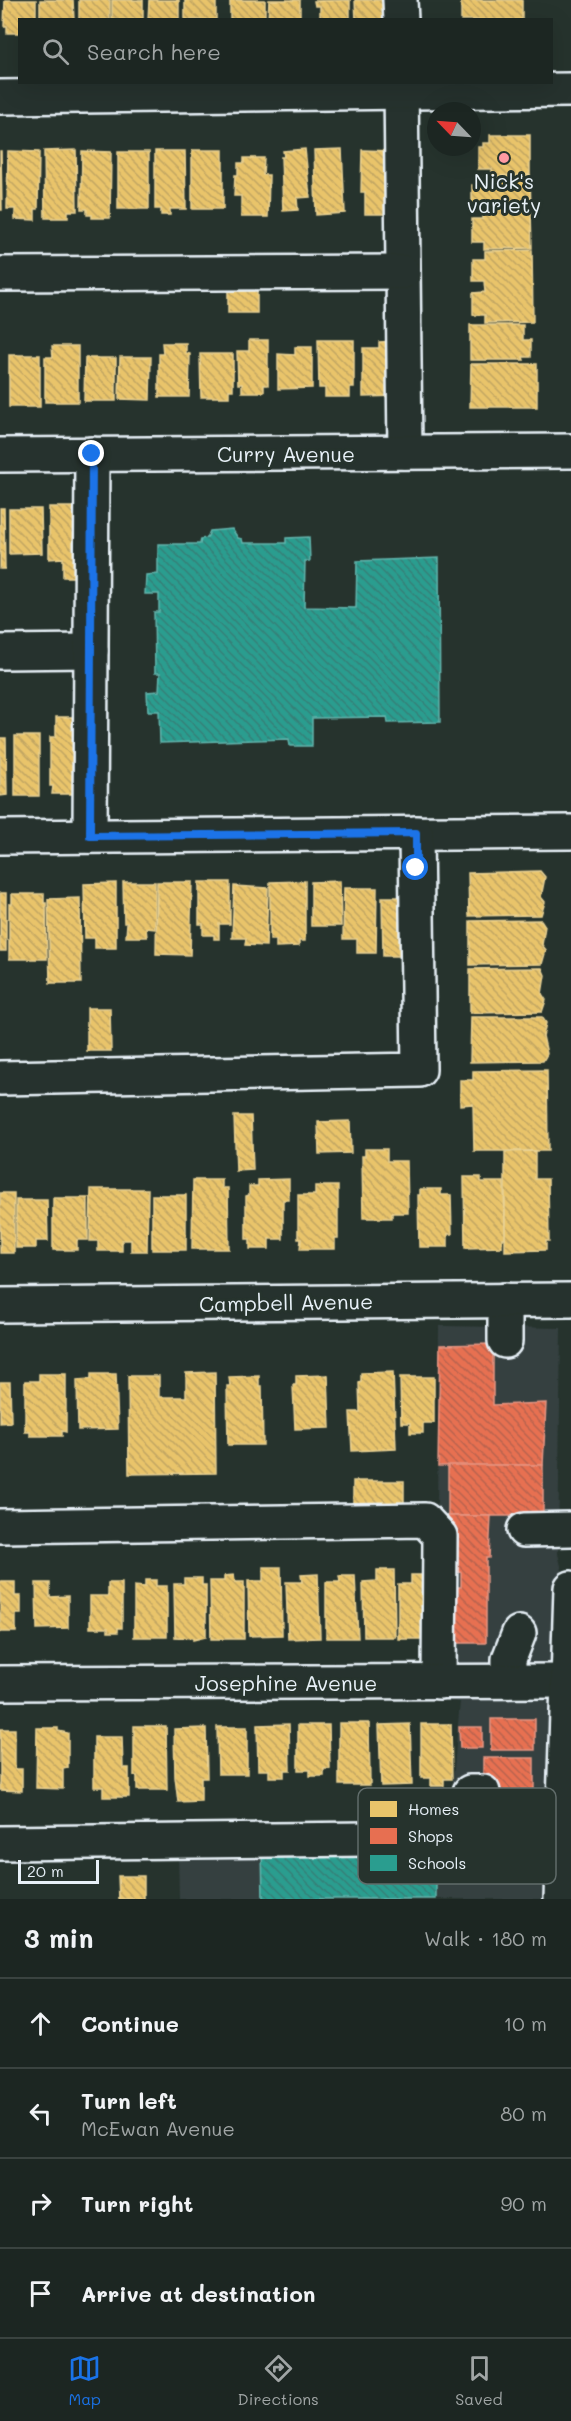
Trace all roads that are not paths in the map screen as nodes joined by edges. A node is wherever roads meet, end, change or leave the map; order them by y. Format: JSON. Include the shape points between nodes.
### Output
{"nodes":[{"id":1,"x":400,"y":0,"type":"edge"},
{"id":2,"x":401,"y":18,"type":"edge"},
{"id":3,"x":401,"y":88,"type":"edge"},
{"id":4,"x":571,"y":90,"type":"edge"},
{"id":5,"x":0,"y":97,"type":"edge"},
{"id":6,"x":403,"y":272,"type":"junction"},
{"id":7,"x":0,"y":273,"type":"edge"},
{"id":8,"x":571,"y":451,"type":"edge"},
{"id":9,"x":405,"y":452,"type":"junction"},
{"id":10,"x":0,"y":454,"type":"edge"},
{"id":11,"x":92,"y":454,"type":"junction"},
{"id":12,"x":91,"y":651,"type":"junction"},
{"id":13,"x":0,"y":652,"type":"edge"},
{"id":14,"x":571,"y":832,"type":"edge"},
{"id":15,"x":416,"y":833,"type":"junction"},
{"id":16,"x":90,"y":836,"type":"junction"},
{"id":17,"x":0,"y":837,"type":"edge"},
{"id":18,"x":0,"y":1078,"type":"edge"},
{"id":19,"x":505,"y":1300,"type":"junction"},
{"id":20,"x":571,"y":1300,"type":"edge"},
{"id":21,"x":0,"y":1305,"type":"edge"},
{"id":22,"x":505,"y":1341,"type":"dead end"},
{"id":23,"x":0,"y":1526,"type":"edge"},
{"id":24,"x":571,"y":1529,"type":"edge"},
{"id":25,"x":524,"y":1530,"type":"dead end"},
{"id":26,"x":571,"y":1588,"type":"edge"},
{"id":27,"x":519,"y":1633,"type":"dead end"},
{"id":28,"x":509,"y":1681,"type":"junction"},
{"id":29,"x":570,"y":1681,"type":"edge"},
{"id":30,"x":439,"y":1682,"type":"junction"},
{"id":31,"x":0,"y":1683,"type":"edge"},
{"id":32,"x":556,"y":1837,"type":"edge"},
{"id":33,"x":563,"y":1837,"type":"junction"},
{"id":34,"x":358,"y":1839,"type":"edge"},
{"id":35,"x":0,"y":1843,"type":"edge"},
{"id":36,"x":561,"y":1899,"type":"edge"}],
"edges":[{"from":1,"to":2,"type":"street"},
{"from":3,"to":4,"type":"street"},
{"from":3,"to":5,"type":"street"},
{"from":3,"to":6,"type":"street"},
{"from":6,"to":7,"type":"street"},
{"from":6,"to":9,"type":"street"},
{"from":8,"to":9,"type":"street","name":"Curry Avenue"},
{"from":9,"to":11,"type":"street","name":"Curry Avenue"},
{"from":10,"to":11,"type":"street","name":"Curry Avenue"},
{"from":11,"to":12,"type":"street"},
{"from":12,"to":13,"type":"street"},
{"from":12,"to":16,"type":"street"},
{"from":14,"to":15,"type":"street"},
{"from":15,"to":16,"type":"street"},
{"from":15,"to":18,"type":"street","via":[[419,1070]]},
{"from":16,"to":17,"type":"street"},
{"from":19,"to":20,"type":"street","name":"Campbell Avenue"},
{"from":19,"to":21,"type":"street","name":"Campbell Avenue"},
{"from":19,"to":22,"type":"street"},
{"from":23,"to":30,"type":"street","via":[[425,1520],[440,1536]]},
{"from":24,"to":25,"type":"street"},
{"from":26,"to":29,"type":"street"},
{"from":27,"to":28,"type":"street","via":[[509,1659]]},
{"from":28,"to":29,"type":"street","name":"Josephine Avenue"},
{"from":28,"to":30,"type":"street","name":"Josephine Avenue"},
{"from":29,"to":33,"type":"street"},
{"from":30,"to":31,"type":"street","name":"Josephine Avenue"},
{"from":32,"to":33,"type":"street"},
{"from":33,"to":36,"type":"street"},
{"from":34,"to":35,"type":"street"}]}
